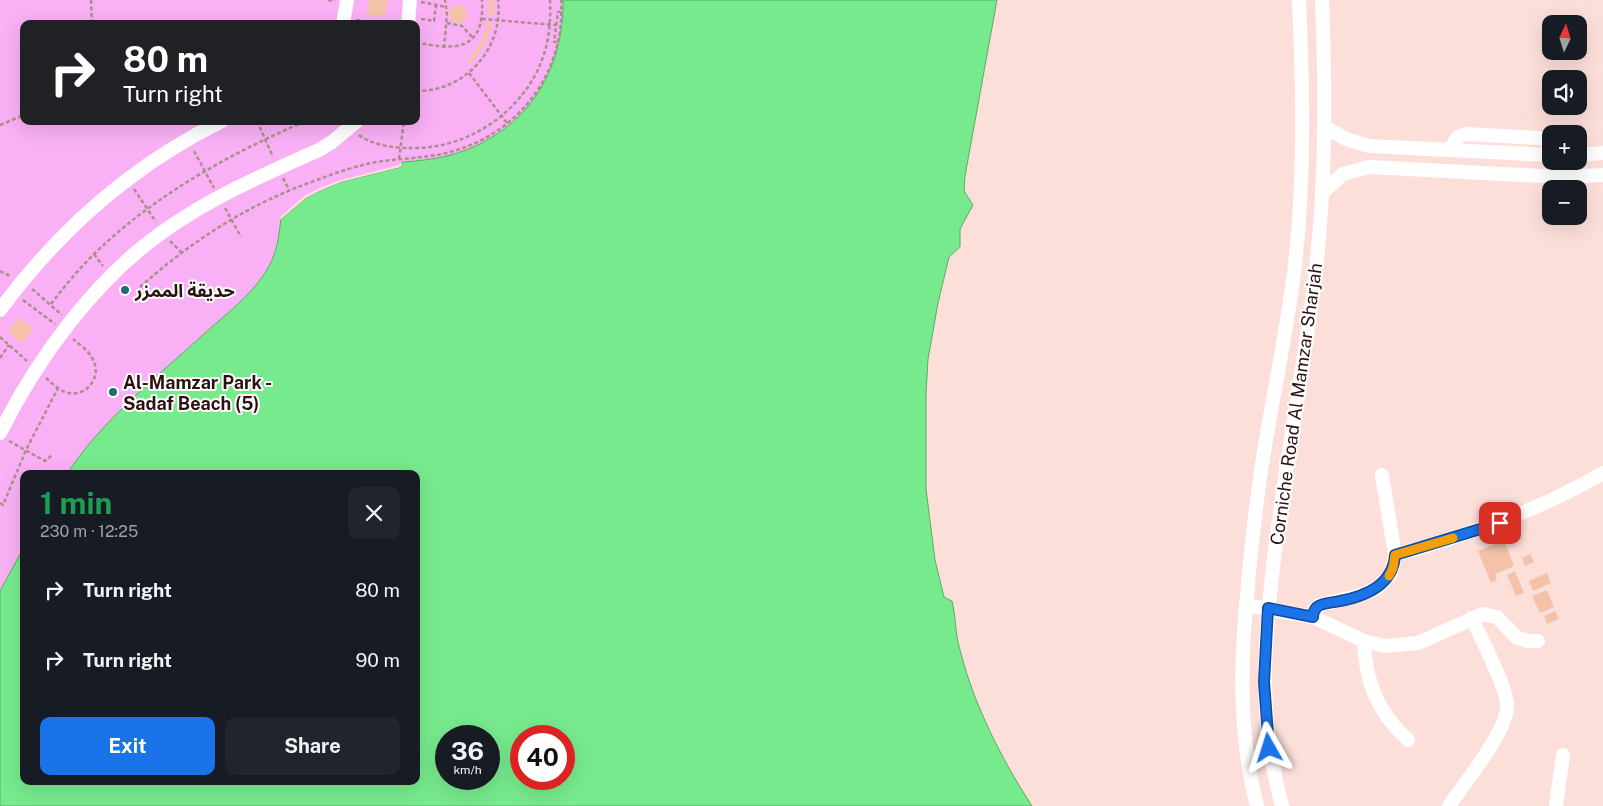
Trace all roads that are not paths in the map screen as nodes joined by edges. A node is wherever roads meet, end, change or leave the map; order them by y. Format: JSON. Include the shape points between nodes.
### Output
{"nodes":[{"id":1,"x":347,"y":0,"type":"edge"},
{"id":2,"x":1300,"y":0,"type":"edge"},
{"id":3,"x":1322,"y":0,"type":"edge"},
{"id":4,"x":416,"y":4,"type":"edge"},
{"id":5,"x":344,"y":20,"type":"edge"},
{"id":6,"x":414,"y":20,"type":"edge"},
{"id":7,"x":215,"y":125,"type":"edge"},
{"id":8,"x":352,"y":125,"type":"edge"},
{"id":9,"x":1326,"y":127,"type":"junction"},
{"id":10,"x":1542,"y":138,"type":"edge"},
{"id":11,"x":1450,"y":149,"type":"junction"},
{"id":12,"x":1603,"y":153,"type":"edge"},
{"id":13,"x":1542,"y":154,"type":"edge"},
{"id":14,"x":1587,"y":154,"type":"edge"},
{"id":15,"x":1603,"y":175,"type":"edge"},
{"id":16,"x":1323,"y":192,"type":"junction"},
{"id":17,"x":0,"y":310,"type":"edge"},
{"id":18,"x":4,"y":437,"type":"edge"},
{"id":19,"x":1603,"y":473,"type":"edge"},
{"id":20,"x":1382,"y":475,"type":"dead end"},
{"id":21,"x":1395,"y":555,"type":"junction"},
{"id":22,"x":1246,"y":605,"type":"junction"},
{"id":23,"x":1268,"y":608,"type":"junction"},
{"id":24,"x":1313,"y":617,"type":"junction"},
{"id":25,"x":1472,"y":618,"type":"junction"},
{"id":26,"x":1364,"y":641,"type":"junction"},
{"id":27,"x":1538,"y":641,"type":"dead end"},
{"id":28,"x":1408,"y":740,"type":"dead end"},
{"id":29,"x":1563,"y":755,"type":"dead end"},
{"id":30,"x":1257,"y":806,"type":"edge"},
{"id":31,"x":1282,"y":806,"type":"edge"},
{"id":32,"x":1449,"y":806,"type":"edge"},
{"id":33,"x":1556,"y":806,"type":"edge"}],
"edges":[{"from":1,"to":5,"type":"street"},
{"from":2,"to":22,"type":"street","name":"Corniche Road Al Mamzar Sharjah","via":[[1303,134],[1298,226],[1288,317],[1256,508]]},
{"from":3,"to":9,"type":"street","name":"Corniche Road Al Mamzar Sharjah"},
{"from":4,"to":6,"type":"street"},
{"from":7,"to":17,"type":"street","via":[[161,156],[78,220],[21,281]]},
{"from":8,"to":18,"type":"street","via":[[319,150],[236,187],[162,232],[111,277],[70,323],[24,388]]},
{"from":9,"to":11,"type":"street","via":[[1346,139],[1369,146]]},
{"from":9,"to":16,"type":"street","name":"Corniche Road Al Mamzar Sharjah"},
{"from":10,"to":11,"type":"street","via":[[1470,134],[1458,137]]},
{"from":11,"to":13,"type":"street"},
{"from":12,"to":14,"type":"street"},
{"from":15,"to":16,"type":"street","via":[[1562,177],[1369,167],[1343,174]]},
{"from":16,"to":23,"type":"street","name":"Corniche Road Al Mamzar Sharjah","via":[[1313,294]]},
{"from":19,"to":21,"type":"street","via":[[1500,523]]},
{"from":20,"to":21,"type":"street"},
{"from":21,"to":24,"type":"street","via":[[1391,574],[1383,584],[1350,599],[1320,605],[1314,610]]},
{"from":22,"to":23,"type":"street"},
{"from":22,"to":30,"type":"street","name":"Corniche Road Al Mamzar Sharjah","via":[[1242,648],[1243,714]]},
{"from":23,"to":24,"type":"street"},
{"from":23,"to":31,"type":"street","name":"Corniche Road Al Mamzar Sharjah","via":[[1264,648],[1265,715]]},
{"from":24,"to":26,"type":"street"},
{"from":25,"to":26,"type":"street","via":[[1412,644],[1385,646]]},
{"from":25,"to":27,"type":"street","via":[[1493,615],[1516,637]]},
{"from":25,"to":32,"type":"street","via":[[1505,694],[1507,710],[1499,733]]},
{"from":26,"to":28,"type":"street","via":[[1368,676],[1376,700],[1390,722]]},
{"from":29,"to":33,"type":"street"}]}
